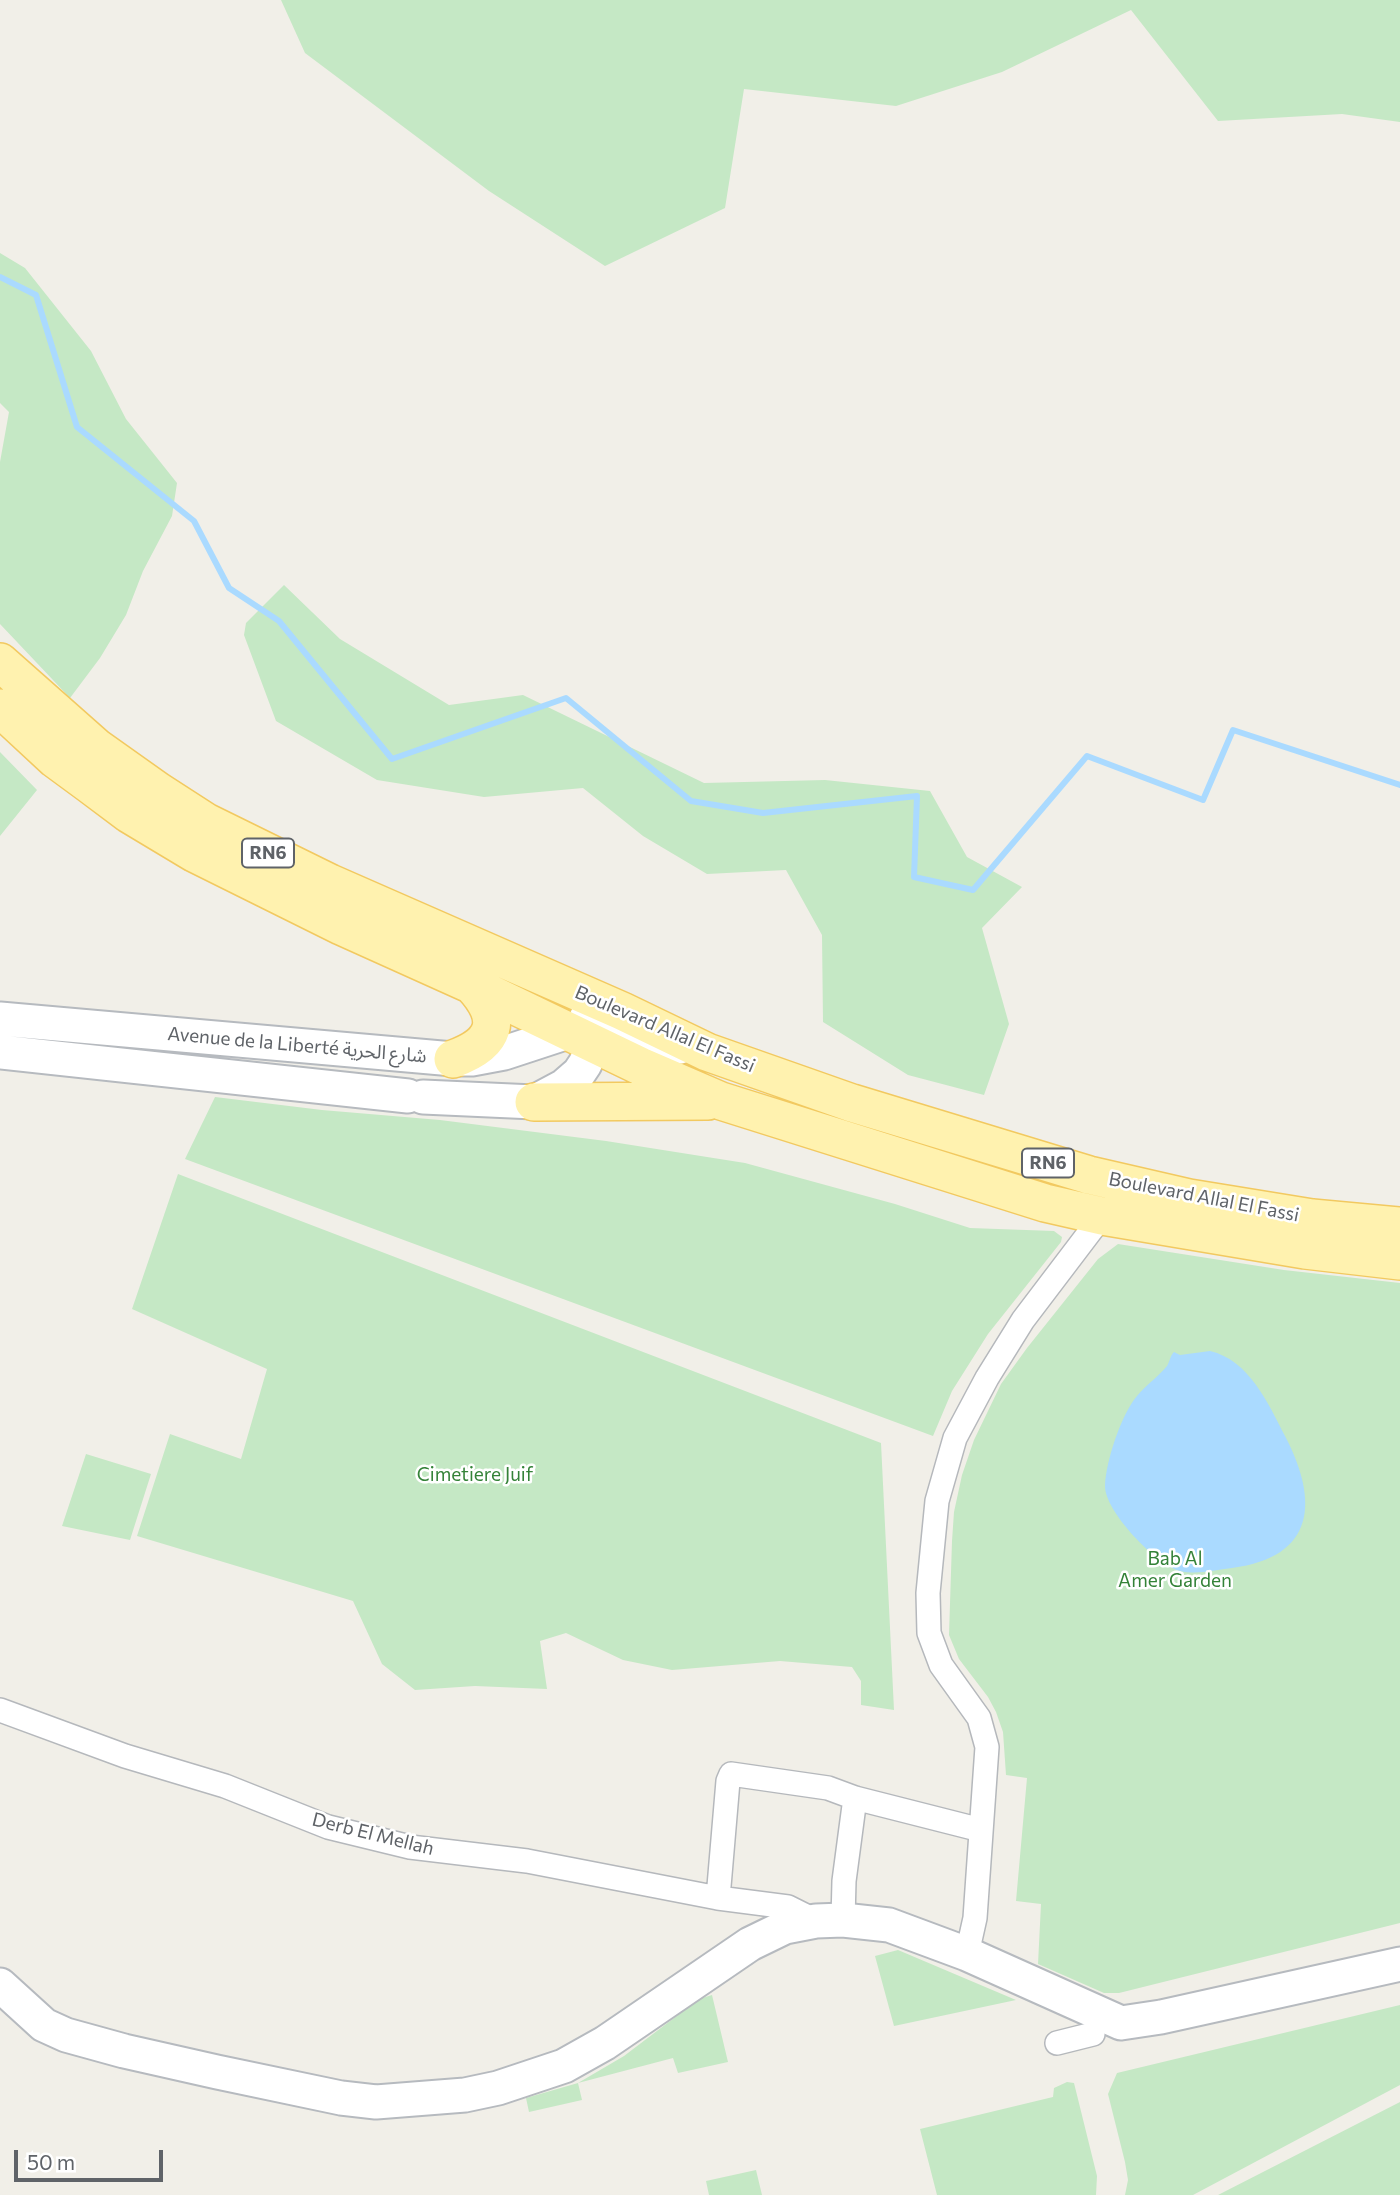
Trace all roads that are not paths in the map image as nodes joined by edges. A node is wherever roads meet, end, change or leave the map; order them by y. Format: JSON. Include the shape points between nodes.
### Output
{"nodes":[{"id":1,"x":0,"y":662,"type":"edge"},
{"id":2,"x":0,"y":708,"type":"edge"},
{"id":3,"x":68,"y":746,"type":"junction"},
{"id":4,"x":472,"y":985,"type":"junction"},
{"id":5,"x":569,"y":988,"type":"junction"},
{"id":6,"x":0,"y":1019,"type":"edge"},
{"id":7,"x":574,"y":1036,"type":"junction"},
{"id":8,"x":0,"y":1052,"type":"edge"},
{"id":9,"x":707,"y":1052,"type":"junction"},
{"id":10,"x":453,"y":1059,"type":"junction"},
{"id":11,"x":721,"y":1101,"type":"junction"},
{"id":12,"x":534,"y":1102,"type":"junction"},
{"id":13,"x":1102,"y":1216,"type":"junction"},
{"id":14,"x":1400,"y":1226,"type":"edge"},
{"id":15,"x":1400,"y":1261,"type":"edge"},
{"id":16,"x":0,"y":1710,"type":"edge"},
{"id":17,"x":855,"y":1798,"type":"junction"},
{"id":18,"x":981,"y":1830,"type":"junction"},
{"id":19,"x":718,"y":1898,"type":"junction"},
{"id":20,"x":830,"y":1920,"type":"junction"},
{"id":21,"x":967,"y":1954,"type":"junction"},
{"id":22,"x":1400,"y":1964,"type":"edge"},
{"id":23,"x":0,"y":1985,"type":"edge"},
{"id":24,"x":1093,"y":2034,"type":"dead end"},
{"id":25,"x":1057,"y":2043,"type":"dead end"}],
"edges":[{"from":1,"to":3,"type":"main road","name":"Boulevard Allal El Fassi","number":"RN6"},
{"from":2,"to":3,"type":"main road","name":"Boulevard Allal El Fassi","number":"RN6"},
{"from":3,"to":4,"type":"main road","name":"Boulevard Allal El Fassi","number":"RN6","via":[[129,814],[194,853]]},
{"from":3,"to":5,"type":"main road","name":"Boulevard Allal El Fassi","number":"RN6","via":[[330,883]]},
{"from":4,"to":7,"type":"main road","name":"Boulevard Allal El Fassi","number":"RN6"},
{"from":4,"to":10,"type":"main road","via":[[490,1012],[491,1031],[480,1046]]},
{"from":5,"to":7,"type":"street","via":[[582,1009]]},
{"from":5,"to":9,"type":"main road","name":"Boulevard Allal El Fassi","number":"RN6"},
{"from":6,"to":10,"type":"street","name":"Avenue de la Liberté شارع الحرية"},
{"from":7,"to":9,"type":"street","name":"Avenue de la Liberté شارع الحرية"},
{"from":7,"to":10,"type":"street","name":"Avenue de la Liberté شارع الحرية","via":[[493,1055]]},
{"from":7,"to":11,"type":"main road","name":"Boulevard Allal El Fassi","number":"RN6"},
{"from":7,"to":12,"type":"street","via":[[534,1070]]},
{"from":7,"to":12,"type":"street","via":[[588,1058],[579,1073]]},
{"from":8,"to":12,"type":"street","name":"Avenue de la Liberté شارع الحرية","via":[[416,1097]]},
{"from":9,"to":14,"type":"main road","name":"Boulevard Allal El Fassi","number":"RN6","via":[[852,1103],[1089,1175],[1203,1201]]},
{"from":11,"to":12,"type":"main road"},
{"from":11,"to":13,"type":"main road","name":"Boulevard Allal El Fassi","number":"RN6","via":[[1045,1203]]},
{"from":13,"to":15,"type":"main road","name":"Boulevard Allal El Fassi","number":"RN6"},
{"from":13,"to":18,"type":"street","via":[[1023,1320],[987,1378],[955,1438],[937,1501],[929,1633],[942,1665],[979,1718],[985,1735]]},
{"from":16,"to":19,"type":"street","name":"Derb El Mellah","via":[[125,1756],[225,1786],[328,1827],[411,1847],[516,1859]]},
{"from":17,"to":18,"type":"street"},
{"from":17,"to":19,"type":"street","via":[[828,1788],[731,1774]]},
{"from":17,"to":20,"type":"street","via":[[844,1881]]},
{"from":18,"to":21,"type":"street","via":[[975,1919]]},
{"from":19,"to":20,"type":"street","name":"Derb El Mellah","via":[[788,1907]]},
{"from":20,"to":21,"type":"street","via":[[889,1925]]},
{"from":20,"to":23,"type":"street","via":[[785,1927],[750,1944],[564,2066],[498,2088],[413,2101],[341,2098],[71,2036],[44,2025]]},
{"from":21,"to":22,"type":"street","via":[[1121,2023]]},
{"from":24,"to":25,"type":"street"}]}
